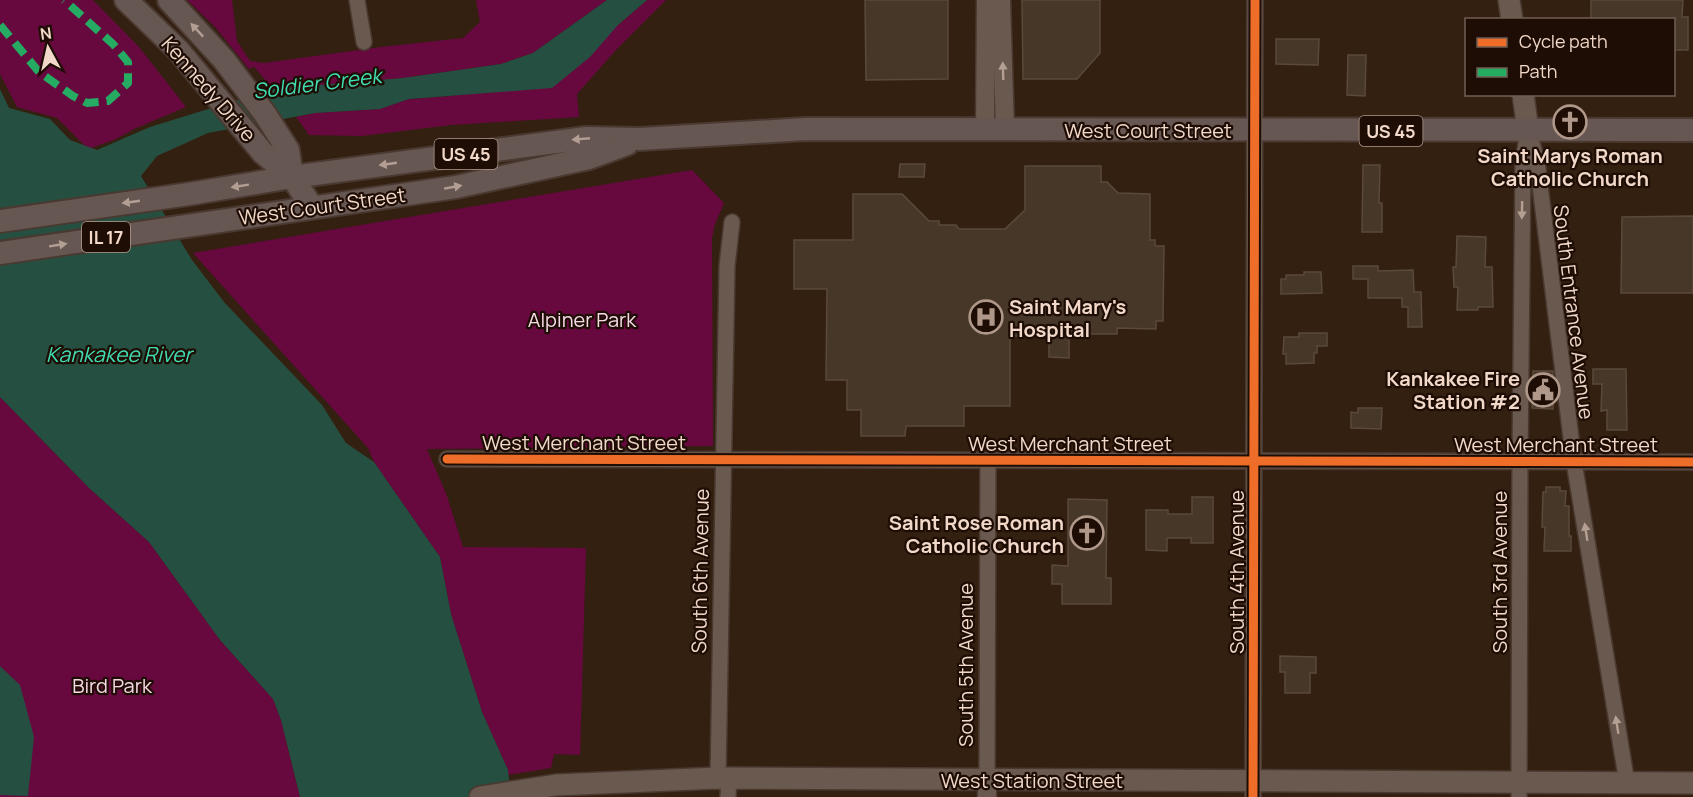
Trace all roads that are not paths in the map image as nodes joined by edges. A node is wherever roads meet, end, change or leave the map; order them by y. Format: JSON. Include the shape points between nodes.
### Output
{"nodes":[{"id":1,"x":126,"y":0,"type":"edge"},
{"id":2,"x":169,"y":0,"type":"edge"},
{"id":3,"x":357,"y":0,"type":"edge"},
{"id":4,"x":986,"y":0,"type":"edge"},
{"id":5,"x":1001,"y":0,"type":"edge"},
{"id":6,"x":1255,"y":0,"type":"edge"},
{"id":7,"x":1509,"y":0,"type":"edge"},
{"id":8,"x":1512,"y":18,"type":"edge"},
{"id":9,"x":364,"y":42,"type":"dead end"},
{"id":10,"x":1523,"y":96,"type":"edge"},
{"id":11,"x":995,"y":130,"type":"junction"},
{"id":12,"x":1528,"y":130,"type":"junction"},
{"id":13,"x":1693,"y":130,"type":"edge"},
{"id":14,"x":1254,"y":131,"type":"junction"},
{"id":15,"x":640,"y":139,"type":"junction"},
{"id":16,"x":292,"y":177,"type":"junction"},
{"id":17,"x":312,"y":207,"type":"junction"},
{"id":18,"x":0,"y":221,"type":"edge"},
{"id":19,"x":732,"y":222,"type":"dead end"},
{"id":20,"x":0,"y":253,"type":"edge"},
{"id":21,"x":447,"y":459,"type":"dead end"},
{"id":22,"x":723,"y":460,"type":"junction"},
{"id":23,"x":988,"y":460,"type":"junction"},
{"id":24,"x":1255,"y":461,"type":"junction"},
{"id":25,"x":1520,"y":462,"type":"junction"},
{"id":26,"x":1574,"y":462,"type":"junction"},
{"id":27,"x":1693,"y":462,"type":"edge"},
{"id":28,"x":1627,"y":783,"type":"junction"},
{"id":29,"x":1693,"y":783,"type":"edge"},
{"id":30,"x":725,"y":784,"type":"edge"},
{"id":31,"x":987,"y":788,"type":"edge"},
{"id":32,"x":1253,"y":789,"type":"edge"},
{"id":33,"x":1519,"y":790,"type":"edge"},
{"id":34,"x":480,"y":797,"type":"edge"}],
"edges":[{"from":1,"to":16,"type":"main road","name":"Kennedy Drive","via":[[179,51],[263,153]]},
{"from":16,"to":2,"type":"main road","name":"Kennedy Drive","one_way":true,"via":[[288,150],[265,114],[224,60]]},
{"from":3,"to":9,"type":"street"},
{"from":4,"to":11,"type":"street"},
{"from":11,"to":5,"type":"street","one_way":true},
{"from":6,"to":14,"type":"street","name":"South 4th Avenue"},
{"from":7,"to":8,"type":"main road"},
{"from":10,"to":12,"type":"main road"},
{"from":11,"to":14,"type":"main road","name":"West Court Street","number":"US 45"},
{"from":11,"to":15,"type":"main road","name":"West Court Street","number":"US 45","via":[[806,129]]},
{"from":12,"to":13,"type":"main road","name":"West Court Street","number":"US 45"},
{"from":12,"to":14,"type":"main road","name":"West Court Street","number":"US 45"},
{"from":12,"to":25,"type":"street","name":"South 3rd Avenue","one_way":true,"via":[[1523,162]]},
{"from":12,"to":26,"type":"street","name":"South Entrance Avenue","via":[[1537,161]]},
{"from":14,"to":24,"type":"street","name":"South 4th Avenue"},
{"from":15,"to":16,"type":"main road","name":"West Court Street","number":"US 45","one_way":true,"via":[[586,138]]},
{"from":17,"to":15,"type":"main road","name":"West Court Street","number":"US 45","one_way":true,"via":[[456,187],[589,158]]},
{"from":16,"to":17,"type":"main road","name":"Kennedy Drive"},
{"from":16,"to":18,"type":"main road","name":"West Court Street","number":"IL 17","one_way":true},
{"from":20,"to":17,"type":"main road","name":"West Court Street","number":"IL 17","one_way":true},
{"from":19,"to":22,"type":"street","name":"South 6th Avenue"},
{"from":21,"to":22,"type":"street","name":"West Merchant Street"},
{"from":22,"to":23,"type":"street","name":"West Merchant Street"},
{"from":22,"to":30,"type":"street","name":"South 6th Avenue"},
{"from":23,"to":24,"type":"street","name":"West Merchant Street"},
{"from":23,"to":31,"type":"street","name":"South 5th Avenue"},
{"from":24,"to":25,"type":"street","name":"West Merchant Street"},
{"from":24,"to":32,"type":"street","name":"South 4th Avenue"},
{"from":25,"to":26,"type":"street","name":"West Merchant Street"},
{"from":25,"to":33,"type":"street","name":"South 3rd Avenue"},
{"from":26,"to":27,"type":"street","name":"West Merchant Street"},
{"from":28,"to":26,"type":"street","name":"South Entrance Avenue","one_way":true},
{"from":28,"to":29,"type":"main road","name":"West Station Street"},
{"from":28,"to":33,"type":"main road","name":"West Station Street"},
{"from":30,"to":31,"type":"main road","name":"West Station Street"},
{"from":30,"to":34,"type":"main road","name":"West Station Street","via":[[556,785]]},
{"from":31,"to":32,"type":"main road","name":"West Station Street"},
{"from":32,"to":33,"type":"main road","name":"West Station Street"}]}
